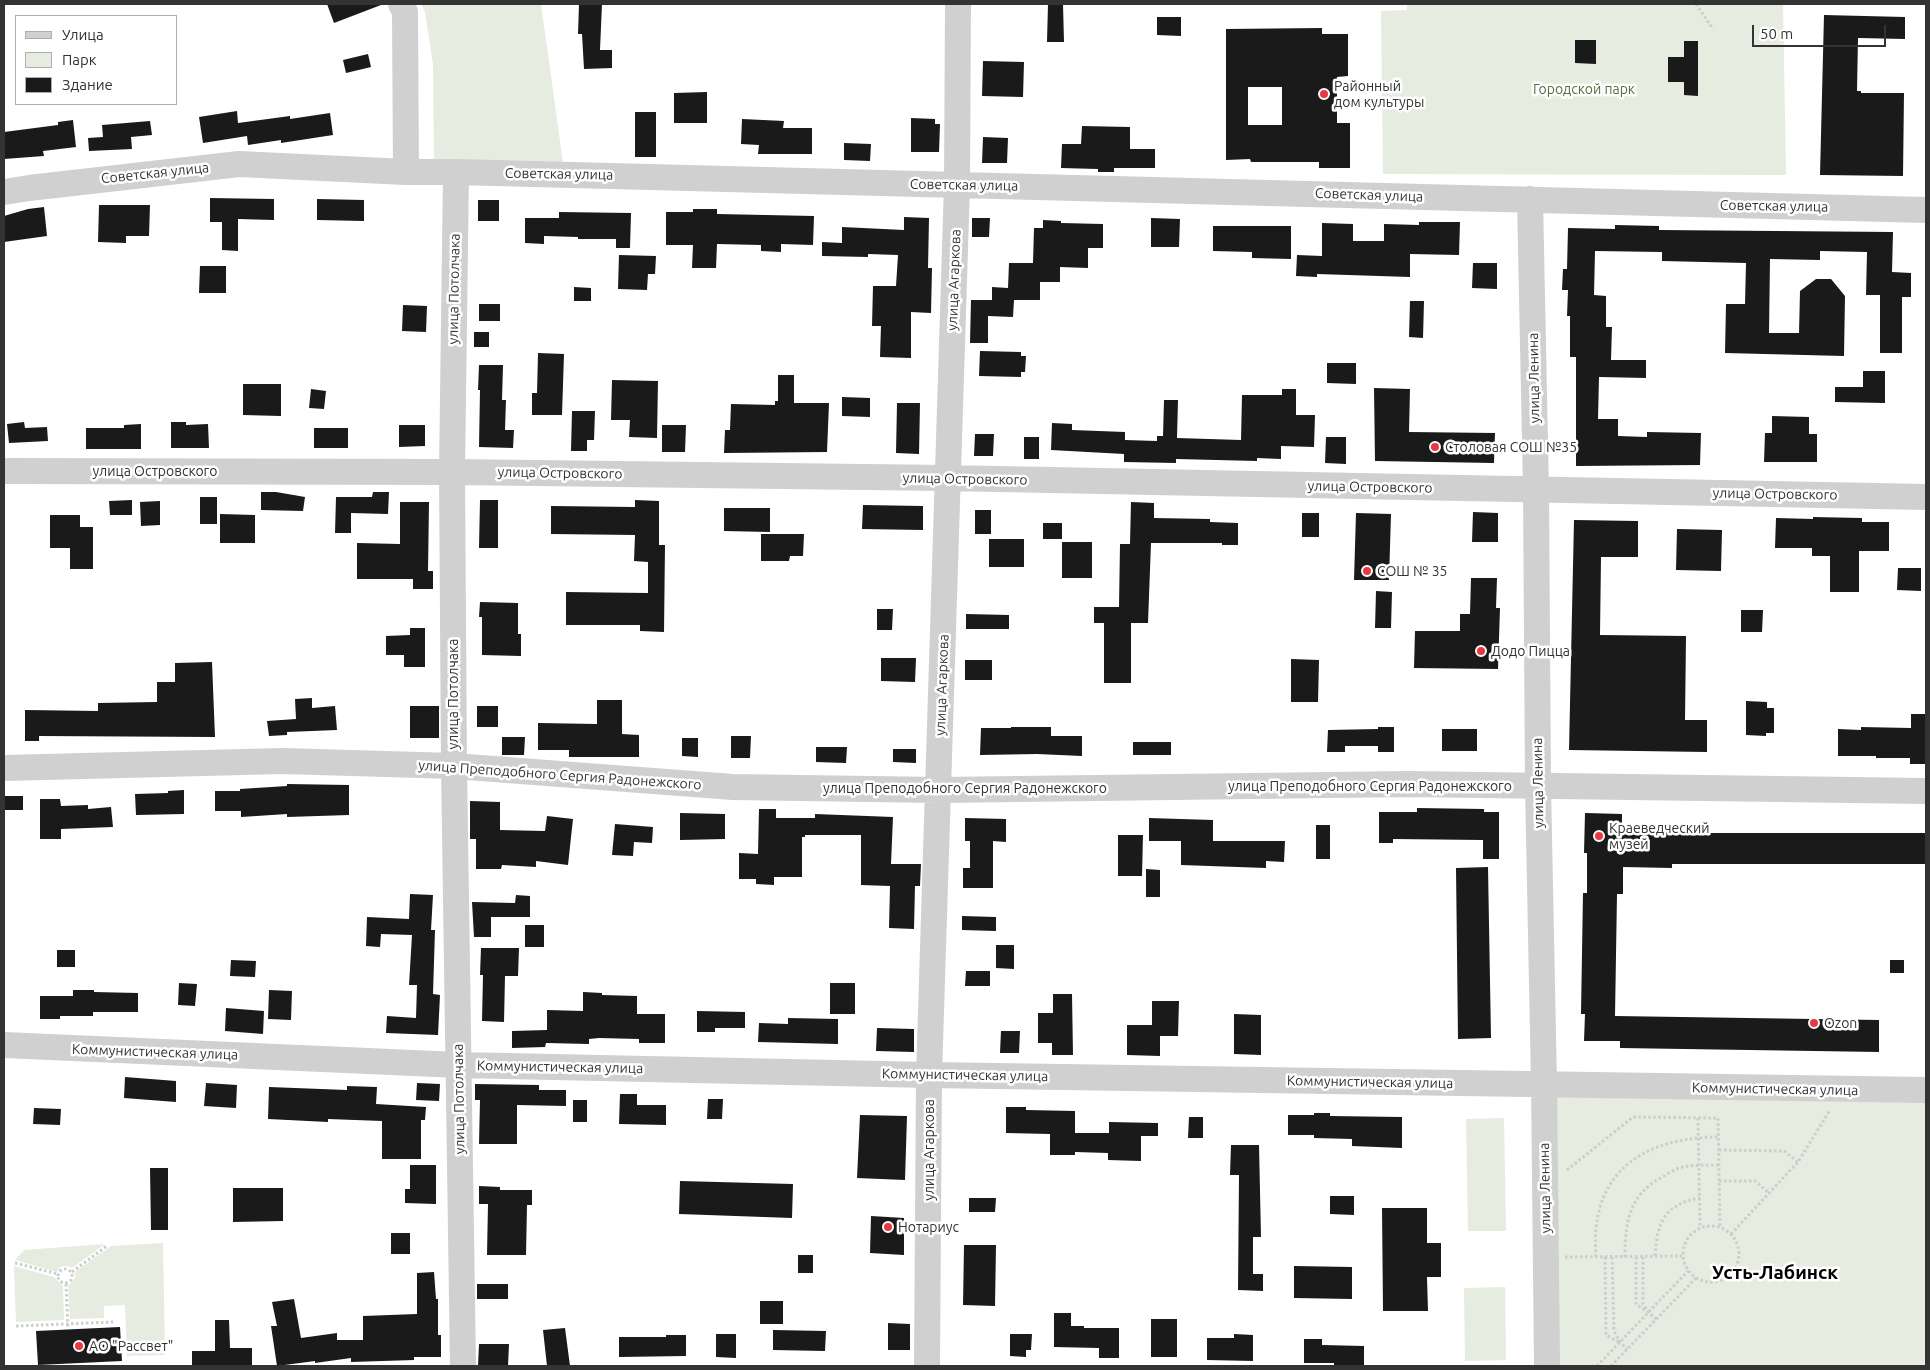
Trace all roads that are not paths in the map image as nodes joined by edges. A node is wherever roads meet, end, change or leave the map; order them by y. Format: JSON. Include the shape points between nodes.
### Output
{"nodes":[{"id":1,"x":401,"y":4,"type":"edge"},
{"id":2,"x":958,"y":4,"type":"edge"},
{"id":3,"x":406,"y":172,"type":"junction"},
{"id":4,"x":456,"y":172,"type":"junction"},
{"id":5,"x":957,"y":185,"type":"junction"},
{"id":6,"x":4,"y":192,"type":"edge"},
{"id":7,"x":1530,"y":200,"type":"junction"},
{"id":8,"x":1926,"y":210,"type":"edge"},
{"id":9,"x":4,"y":471,"type":"edge"},
{"id":10,"x":452,"y":472,"type":"junction"},
{"id":11,"x":947,"y":478,"type":"junction"},
{"id":12,"x":1536,"y":490,"type":"junction"},
{"id":13,"x":1926,"y":497,"type":"edge"},
{"id":14,"x":454,"y":766,"type":"junction"},
{"id":15,"x":4,"y":768,"type":"edge"},
{"id":16,"x":1538,"y":786,"type":"junction"},
{"id":17,"x":939,"y":790,"type":"junction"},
{"id":18,"x":1926,"y":791,"type":"edge"},
{"id":19,"x":4,"y":1045,"type":"edge"},
{"id":20,"x":459,"y":1065,"type":"junction"},
{"id":21,"x":929,"y":1075,"type":"junction"},
{"id":22,"x":1544,"y":1084,"type":"junction"},
{"id":23,"x":1926,"y":1090,"type":"edge"},
{"id":24,"x":463,"y":1366,"type":"edge"},
{"id":25,"x":927,"y":1366,"type":"edge"},
{"id":26,"x":1547,"y":1366,"type":"edge"}],
"edges":[{"from":1,"to":3,"type":"street","via":[[405,12]]},
{"from":2,"to":5,"type":"street","name":"улица Агаркова"},
{"from":3,"to":4,"type":"street","name":"Советская улица"},
{"from":3,"to":6,"type":"street","name":"Советская улица","via":[[239,164]]},
{"from":4,"to":5,"type":"street","name":"Советская улица"},
{"from":4,"to":10,"type":"street","name":"улица Потолчака"},
{"from":5,"to":7,"type":"street","name":"Советская улица"},
{"from":5,"to":11,"type":"street","name":"улица Агаркова"},
{"from":7,"to":8,"type":"street","name":"Советская улица"},
{"from":7,"to":12,"type":"street","name":"улица Ленина"},
{"from":9,"to":10,"type":"street","name":"улица Островского"},
{"from":10,"to":11,"type":"street","name":"улица Островского"},
{"from":10,"to":14,"type":"street","name":"улица Потолчака"},
{"from":11,"to":12,"type":"street","name":"улица Островского"},
{"from":11,"to":17,"type":"street","name":"улица Агаркова"},
{"from":12,"to":13,"type":"street","name":"улица Островского"},
{"from":12,"to":16,"type":"street","name":"улица Ленина"},
{"from":14,"to":15,"type":"street","name":"улица Преподобного Сергия Радонежского","via":[[283,761]]},
{"from":14,"to":17,"type":"street","name":"улица Преподобного Сергия Радонежского","via":[[733,787]]},
{"from":14,"to":20,"type":"street","name":"улица Потолчака"},
{"from":16,"to":17,"type":"street","name":"улица Преподобного Сергия Радонежского","via":[[1408,784]]},
{"from":16,"to":18,"type":"street","name":"улица Преподобного Сергия Радонежского"},
{"from":16,"to":22,"type":"street","name":"улица Ленина"},
{"from":17,"to":21,"type":"street","name":"улица Агаркова"},
{"from":19,"to":20,"type":"street","name":"Коммунистическая улица"},
{"from":20,"to":21,"type":"street","name":"Коммунистическая улица"},
{"from":20,"to":24,"type":"street","name":"улица Потолчака"},
{"from":21,"to":22,"type":"street","name":"Коммунистическая улица"},
{"from":21,"to":25,"type":"street","name":"улица Агаркова"},
{"from":22,"to":23,"type":"street","name":"Коммунистическая улица"},
{"from":22,"to":26,"type":"street","name":"улица Ленина","via":[[1559,1254]]}]}
